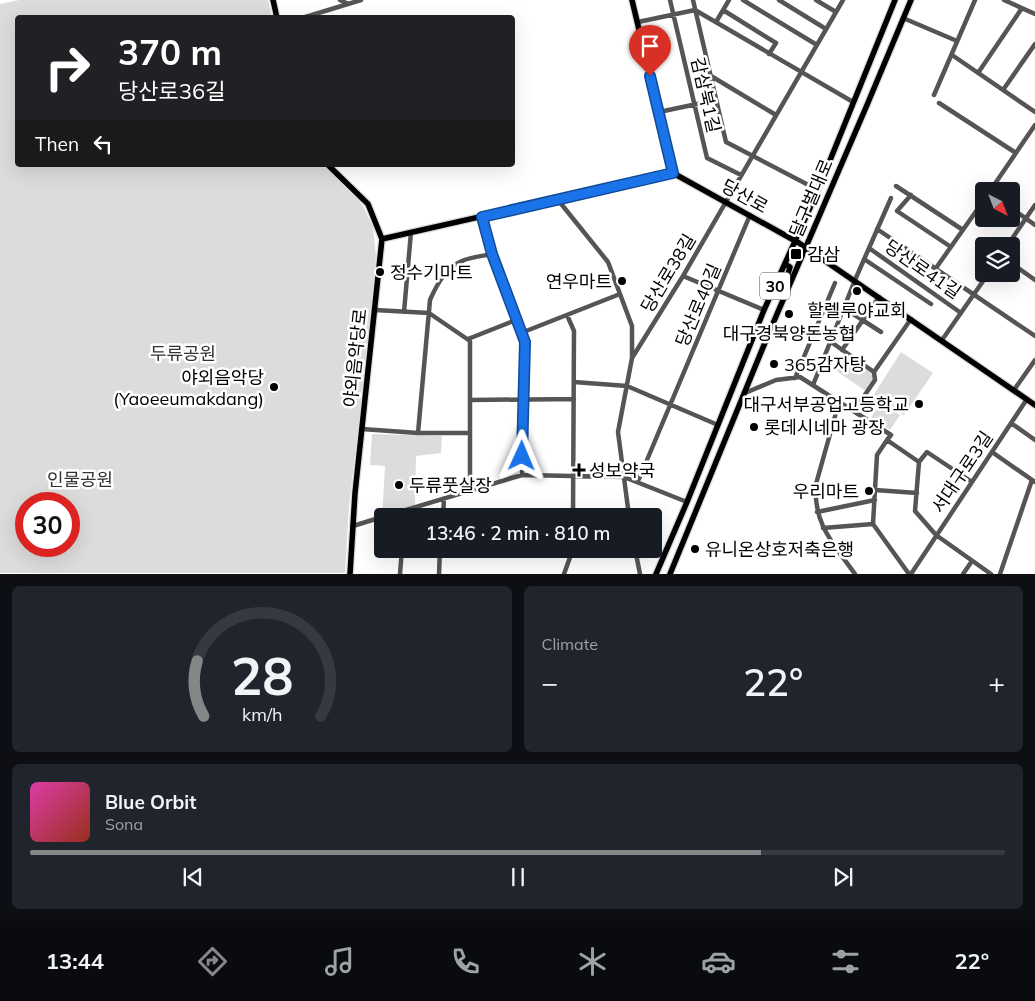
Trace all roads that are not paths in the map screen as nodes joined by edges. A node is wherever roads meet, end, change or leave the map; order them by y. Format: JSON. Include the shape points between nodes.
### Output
{"nodes":[{"id":1,"x":273,"y":0,"type":"edge"},
{"id":2,"x":340,"y":0,"type":"edge"},
{"id":3,"x":361,"y":0,"type":"edge"},
{"id":4,"x":632,"y":0,"type":"edge"},
{"id":5,"x":670,"y":0,"type":"edge"},
{"id":6,"x":693,"y":0,"type":"edge"},
{"id":7,"x":729,"y":0,"type":"edge"},
{"id":8,"x":743,"y":0,"type":"edge"},
{"id":9,"x":778,"y":0,"type":"edge"},
{"id":10,"x":816,"y":0,"type":"edge"},
{"id":11,"x":842,"y":0,"type":"edge"},
{"id":12,"x":896,"y":0,"type":"edge"},
{"id":13,"x":911,"y":0,"type":"edge"},
{"id":14,"x":975,"y":0,"type":"edge"},
{"id":15,"x":1004,"y":0,"type":"edge"},
{"id":16,"x":348,"y":4,"type":"junction"},
{"id":17,"x":1022,"y":8,"type":"junction"},
{"id":18,"x":695,"y":10,"type":"junction"},
{"id":19,"x":723,"y":10,"type":"junction"},
{"id":20,"x":836,"y":12,"type":"junction"},
{"id":21,"x":673,"y":14,"type":"junction"},
{"id":22,"x":1035,"y":14,"type":"edge"},
{"id":23,"x":276,"y":15,"type":"edge"},
{"id":24,"x":312,"y":15,"type":"edge"},
{"id":25,"x":904,"y":18,"type":"junction"},
{"id":26,"x":638,"y":22,"type":"junction"},
{"id":27,"x":716,"y":22,"type":"junction"},
{"id":28,"x":826,"y":29,"type":"junction"},
{"id":29,"x":958,"y":41,"type":"junction"},
{"id":30,"x":1035,"y":44,"type":"edge"},
{"id":31,"x":817,"y":45,"type":"junction"},
{"id":32,"x":769,"y":54,"type":"junction"},
{"id":33,"x":952,"y":55,"type":"junction"},
{"id":34,"x":801,"y":72,"type":"junction"},
{"id":35,"x":978,"y":73,"type":"junction"},
{"id":36,"x":710,"y":76,"type":"junction"},
{"id":37,"x":1003,"y":90,"type":"junction"},
{"id":38,"x":934,"y":95,"type":"dead end"},
{"id":39,"x":716,"y":100,"type":"junction"},
{"id":40,"x":853,"y":102,"type":"junction"},
{"id":41,"x":939,"y":103,"type":"dead end"},
{"id":42,"x":694,"y":105,"type":"junction"},
{"id":43,"x":659,"y":112,"type":"junction"},
{"id":44,"x":1035,"y":112,"type":"edge"},
{"id":45,"x":776,"y":115,"type":"junction"},
{"id":46,"x":1035,"y":125,"type":"edge"},
{"id":47,"x":1016,"y":153,"type":"junction"},
{"id":48,"x":752,"y":156,"type":"junction"},
{"id":49,"x":330,"y":167,"type":"edge"},
{"id":50,"x":673,"y":173,"type":"junction"},
{"id":51,"x":741,"y":175,"type":"junction"},
{"id":52,"x":996,"y":182,"type":"edge"},
{"id":53,"x":896,"y":186,"type":"dead end"},
{"id":54,"x":818,"y":190,"type":"junction"},
{"id":55,"x":911,"y":195,"type":"junction"},
{"id":56,"x":891,"y":198,"type":"dead end"},
{"id":57,"x":558,"y":200,"type":"junction"},
{"id":58,"x":726,"y":202,"type":"junction"},
{"id":59,"x":1035,"y":205,"type":"edge"},
{"id":60,"x":975,"y":213,"type":"edge"},
{"id":61,"x":1020,"y":214,"type":"edge"},
{"id":62,"x":750,"y":215,"type":"junction"},
{"id":63,"x":482,"y":217,"type":"junction"},
{"id":64,"x":1026,"y":218,"type":"junction"},
{"id":65,"x":1035,"y":225,"type":"edge"},
{"id":66,"x":877,"y":229,"type":"junction"},
{"id":67,"x":963,"y":230,"type":"junction"},
{"id":68,"x":412,"y":232,"type":"junction"},
{"id":69,"x":1013,"y":237,"type":"edge"},
{"id":70,"x":382,"y":239,"type":"junction"},
{"id":71,"x":795,"y":241,"type":"junction"},
{"id":72,"x":806,"y":247,"type":"junction"},
{"id":73,"x":868,"y":248,"type":"junction"},
{"id":74,"x":951,"y":248,"type":"junction"},
{"id":75,"x":492,"y":254,"type":"junction"},
{"id":76,"x":864,"y":259,"type":"junction"},
{"id":77,"x":785,"y":264,"type":"junction"},
{"id":78,"x":936,"y":268,"type":"junction"},
{"id":79,"x":1020,"y":269,"type":"edge"},
{"id":80,"x":683,"y":276,"type":"junction"},
{"id":81,"x":854,"y":280,"type":"junction"},
{"id":82,"x":1035,"y":280,"type":"edge"},
{"id":83,"x":982,"y":282,"type":"edge"},
{"id":84,"x":790,"y":283,"type":"junction"},
{"id":85,"x":835,"y":283,"type":"dead end"},
{"id":86,"x":718,"y":291,"type":"junction"},
{"id":87,"x":620,"y":294,"type":"junction"},
{"id":88,"x":974,"y":294,"type":"junction"},
{"id":89,"x":879,"y":297,"type":"junction"},
{"id":90,"x":931,"y":304,"type":"dead end"},
{"id":91,"x":844,"y":308,"type":"junction"},
{"id":92,"x":375,"y":310,"type":"junction"},
{"id":93,"x":764,"y":310,"type":"junction"},
{"id":94,"x":404,"y":312,"type":"junction"},
{"id":95,"x":961,"y":313,"type":"junction"},
{"id":96,"x":429,"y":314,"type":"junction"},
{"id":97,"x":567,"y":315,"type":"junction"},
{"id":98,"x":911,"y":319,"type":"junction"},
{"id":99,"x":516,"y":320,"type":"junction"},
{"id":100,"x":862,"y":320,"type":"junction"},
{"id":101,"x":881,"y":332,"type":"dead end"},
{"id":102,"x":521,"y":333,"type":"junction"},
{"id":103,"x":1035,"y":336,"type":"edge"},
{"id":104,"x":468,"y":339,"type":"junction"},
{"id":105,"x":942,"y":340,"type":"junction"},
{"id":106,"x":830,"y":342,"type":"junction"},
{"id":107,"x":842,"y":350,"type":"junction"},
{"id":108,"x":632,"y":358,"type":"junction"},
{"id":109,"x":1035,"y":360,"type":"edge"},
{"id":110,"x":874,"y":372,"type":"junction"},
{"id":111,"x":795,"y":378,"type":"junction"},
{"id":112,"x":574,"y":382,"type":"junction"},
{"id":113,"x":813,"y":385,"type":"junction"},
{"id":114,"x":627,"y":386,"type":"junction"},
{"id":115,"x":1014,"y":390,"type":"junction"},
{"id":116,"x":745,"y":393,"type":"junction"},
{"id":117,"x":574,"y":399,"type":"junction"},
{"id":118,"x":1027,"y":399,"type":"junction"},
{"id":119,"x":470,"y":400,"type":"junction"},
{"id":120,"x":523,"y":400,"type":"junction"},
{"id":121,"x":839,"y":402,"type":"junction"},
{"id":122,"x":670,"y":405,"type":"junction"},
{"id":123,"x":1035,"y":405,"type":"edge"},
{"id":124,"x":854,"y":411,"type":"junction"},
{"id":125,"x":1011,"y":423,"type":"junction"},
{"id":126,"x":718,"y":425,"type":"junction"},
{"id":127,"x":362,"y":429,"type":"junction"},
{"id":128,"x":470,"y":432,"type":"junction"},
{"id":129,"x":418,"y":433,"type":"junction"},
{"id":130,"x":887,"y":440,"type":"junction"},
{"id":131,"x":1035,"y":440,"type":"edge"},
{"id":132,"x":992,"y":452,"type":"junction"},
{"id":133,"x":920,"y":462,"type":"junction"},
{"id":134,"x":522,"y":475,"type":"junction"},
{"id":135,"x":573,"y":475,"type":"junction"},
{"id":136,"x":624,"y":477,"type":"junction"},
{"id":137,"x":639,"y":479,"type":"dead end"},
{"id":138,"x":1033,"y":481,"type":"edge"},
{"id":139,"x":972,"y":482,"type":"junction"},
{"id":140,"x":875,"y":490,"type":"junction"},
{"id":141,"x":470,"y":491,"type":"junction"},
{"id":142,"x":917,"y":493,"type":"junction"},
{"id":143,"x":444,"y":499,"type":"junction"},
{"id":144,"x":875,"y":500,"type":"junction"},
{"id":145,"x":687,"y":502,"type":"junction"},
{"id":146,"x":419,"y":508,"type":"edge"},
{"id":147,"x":443,"y":508,"type":"edge"},
{"id":148,"x":573,"y":508,"type":"edge"},
{"id":149,"x":628,"y":508,"type":"edge"},
{"id":150,"x":817,"y":512,"type":"junction"},
{"id":151,"x":374,"y":520,"type":"edge"},
{"id":152,"x":874,"y":524,"type":"junction"},
{"id":153,"x":353,"y":526,"type":"junction"},
{"id":154,"x":823,"y":528,"type":"junction"},
{"id":155,"x":936,"y":536,"type":"junction"},
{"id":156,"x":401,"y":558,"type":"edge"},
{"id":157,"x":440,"y":558,"type":"edge"},
{"id":158,"x":570,"y":558,"type":"edge"},
{"id":159,"x":637,"y":558,"type":"edge"},
{"id":160,"x":972,"y":561,"type":"junction"},
{"id":161,"x":350,"y":574,"type":"edge"},
{"id":162,"x":400,"y":574,"type":"edge"},
{"id":163,"x":439,"y":574,"type":"edge"},
{"id":164,"x":564,"y":574,"type":"edge"},
{"id":165,"x":640,"y":574,"type":"edge"},
{"id":166,"x":656,"y":574,"type":"edge"},
{"id":167,"x":670,"y":574,"type":"edge"},
{"id":168,"x":855,"y":574,"type":"edge"},
{"id":169,"x":910,"y":574,"type":"edge"},
{"id":170,"x":963,"y":574,"type":"edge"},
{"id":171,"x":991,"y":574,"type":"edge"},
{"id":172,"x":1000,"y":574,"type":"edge"}],
"edges":[{"from":1,"to":23,"type":"main road"},
{"from":2,"to":16,"type":"street"},
{"from":3,"to":16,"type":"street"},
{"from":4,"to":26,"type":"main road"},
{"from":5,"to":21,"type":"street","name":"감삼북1길"},
{"from":6,"to":18,"type":"street"},
{"from":7,"to":19,"type":"street"},
{"from":8,"to":31,"type":"street"},
{"from":9,"to":28,"type":"street"},
{"from":10,"to":20,"type":"street"},
{"from":11,"to":20,"type":"street","name":"당산로38길"},
{"from":12,"to":40,"type":"main road","name":"달구벌대로","number":"30"},
{"from":13,"to":25,"type":"main road","name":"달구벌대로","number":"30"},
{"from":14,"to":29,"type":"street"},
{"from":15,"to":17,"type":"street"},
{"from":16,"to":24,"type":"street"},
{"from":17,"to":22,"type":"street"},
{"from":17,"to":35,"type":"street"},
{"from":18,"to":21,"type":"street"},
{"from":18,"to":27,"type":"street"},
{"from":18,"to":36,"type":"street"},
{"from":19,"to":27,"type":"street"},
{"from":19,"to":32,"type":"street","via":[[776,43]]},
{"from":20,"to":28,"type":"street","name":"당산로38길"},
{"from":21,"to":26,"type":"street"},
{"from":21,"to":42,"type":"street","name":"감삼북1길"},
{"from":25,"to":29,"type":"street"},
{"from":25,"to":72,"type":"main road","name":"달구벌대로","number":"30"},
{"from":26,"to":43,"type":"main road"},
{"from":27,"to":32,"type":"street"},
{"from":28,"to":31,"type":"street","name":"당산로38길"},
{"from":29,"to":33,"type":"street"},
{"from":30,"to":37,"type":"street"},
{"from":31,"to":34,"type":"street","name":"당산로38길"},
{"from":32,"to":34,"type":"street"},
{"from":33,"to":35,"type":"street"},
{"from":33,"to":38,"type":"street"},
{"from":34,"to":40,"type":"street"},
{"from":34,"to":45,"type":"street","name":"당산로38길"},
{"from":35,"to":37,"type":"street"},
{"from":36,"to":39,"type":"street"},
{"from":36,"to":45,"type":"street"},
{"from":37,"to":44,"type":"street"},
{"from":39,"to":42,"type":"street"},
{"from":39,"to":48,"type":"street","via":[[726,142]]},
{"from":40,"to":54,"type":"main road","name":"달구벌대로","number":"30"},
{"from":41,"to":47,"type":"street"},
{"from":42,"to":43,"type":"street"},
{"from":42,"to":51,"type":"street","name":"감삼북1길","via":[[706,158]]},
{"from":43,"to":50,"type":"main road"},
{"from":45,"to":48,"type":"street","name":"당산로38길"},
{"from":46,"to":47,"type":"street"},
{"from":47,"to":52,"type":"street"},
{"from":48,"to":51,"type":"street","name":"당산로38길"},
{"from":48,"to":54,"type":"street"},
{"from":49,"to":70,"type":"main road","name":"야외음악당로","via":[[368,204]]},
{"from":50,"to":57,"type":"main road"},
{"from":50,"to":58,"type":"main road","name":"당산로"},
{"from":51,"to":58,"type":"street","name":"당산로38길"},
{"from":53,"to":55,"type":"street"},
{"from":54,"to":71,"type":"main road","name":"달구벌대로","number":"30"},
{"from":55,"to":67,"type":"street"},
{"from":55,"to":74,"type":"street","via":[[897,211]]},
{"from":56,"to":66,"type":"street","name":"당산로41길"},
{"from":57,"to":63,"type":"main road"},
{"from":57,"to":87,"type":"street","via":[[608,262]]},
{"from":58,"to":62,"type":"main road","name":"당산로"},
{"from":58,"to":80,"type":"street","name":"당산로38길"},
{"from":59,"to":64,"type":"street"},
{"from":60,"to":67,"type":"street"},
{"from":61,"to":64,"type":"street"},
{"from":62,"to":71,"type":"main road","name":"당산로"},
{"from":62,"to":86,"type":"street","name":"당산로40길"},
{"from":63,"to":68,"type":"main road"},
{"from":63,"to":75,"type":"street"},
{"from":64,"to":65,"type":"street"},
{"from":64,"to":69,"type":"street"},
{"from":66,"to":73,"type":"street","name":"당산로41길"},
{"from":66,"to":78,"type":"street"},
{"from":67,"to":74,"type":"street"},
{"from":68,"to":70,"type":"main road"},
{"from":68,"to":94,"type":"street"},
{"from":70,"to":92,"type":"main road","name":"야외음악당로"},
{"from":71,"to":72,"type":"main road","name":"당산로"},
{"from":71,"to":77,"type":"main road","name":"달구벌대로","number":"30"},
{"from":72,"to":81,"type":"main road","name":"당산로"},
{"from":72,"to":84,"type":"main road","name":"달구벌대로","number":"30"},
{"from":73,"to":76,"type":"street","name":"당산로41길"},
{"from":73,"to":95,"type":"street","name":"당산로41길"},
{"from":74,"to":78,"type":"street"},
{"from":75,"to":96,"type":"street","via":[[460,261],[449,270],[430,300]]},
{"from":75,"to":99,"type":"street"},
{"from":76,"to":81,"type":"street","name":"당산로41길"},
{"from":76,"to":90,"type":"street","name":"당산로41길"},
{"from":77,"to":84,"type":"main road","via":[[790,267],[787,277]]},
{"from":77,"to":93,"type":"main road","name":"달구벌대로","number":"30"},
{"from":78,"to":88,"type":"street"},
{"from":79,"to":82,"type":"street"},
{"from":80,"to":86,"type":"street"},
{"from":80,"to":108,"type":"street","name":"당산로38길"},
{"from":81,"to":89,"type":"main road","name":"당산로"},
{"from":81,"to":91,"type":"street"},
{"from":83,"to":88,"type":"street"},
{"from":84,"to":116,"type":"main road","name":"달구벌대로","number":"30"},
{"from":85,"to":111,"type":"street"},
{"from":86,"to":93,"type":"street"},
{"from":86,"to":122,"type":"street","name":"당산로40길"},
{"from":87,"to":97,"type":"street"},
{"from":87,"to":108,"type":"street","via":[[632,326]]},
{"from":88,"to":95,"type":"street"},
{"from":88,"to":103,"type":"street"},
{"from":89,"to":98,"type":"main road","name":"당산로"},
{"from":89,"to":100,"type":"street"},
{"from":91,"to":100,"type":"street"},
{"from":91,"to":106,"type":"street"},
{"from":92,"to":94,"type":"street"},
{"from":92,"to":127,"type":"main road","name":"야외음악당로"},
{"from":93,"to":126,"type":"main road","name":"달구벌대로","number":"30"},
{"from":94,"to":96,"type":"street"},
{"from":95,"to":105,"type":"street"},
{"from":96,"to":104,"type":"street"},
{"from":96,"to":129,"type":"street"},
{"from":97,"to":102,"type":"street"},
{"from":97,"to":112,"type":"street","via":[[574,332]]},
{"from":98,"to":105,"type":"main road","name":"당산로"},
{"from":98,"to":110,"type":"street"},
{"from":99,"to":102,"type":"street"},
{"from":99,"to":104,"type":"street"},
{"from":100,"to":101,"type":"street"},
{"from":100,"to":107,"type":"street"},
{"from":102,"to":120,"type":"street","via":[[525,342]]},
{"from":104,"to":119,"type":"street"},
{"from":105,"to":115,"type":"main road","name":"당산로"},
{"from":106,"to":107,"type":"street"},
{"from":106,"to":113,"type":"street"},
{"from":107,"to":110,"type":"street"},
{"from":108,"to":114,"type":"street"},
{"from":109,"to":115,"type":"street"},
{"from":110,"to":124,"type":"street","via":[[875,380]]},
{"from":111,"to":113,"type":"street","via":[[800,377]]},
{"from":111,"to":116,"type":"street","via":[[776,380]]},
{"from":112,"to":114,"type":"street"},
{"from":112,"to":117,"type":"street"},
{"from":113,"to":121,"type":"street"},
{"from":114,"to":122,"type":"street"},
{"from":114,"to":136,"type":"street","via":[[618,432]]},
{"from":115,"to":118,"type":"main road","name":"당산로"},
{"from":116,"to":167,"type":"main road","name":"달구벌대로","number":"30"},
{"from":117,"to":120,"type":"street"},
{"from":117,"to":135,"type":"street"},
{"from":118,"to":123,"type":"main road","name":"당산로"},
{"from":118,"to":125,"type":"street","name":"서대구로3길"},
{"from":119,"to":120,"type":"street"},
{"from":119,"to":128,"type":"street"},
{"from":120,"to":134,"type":"street"},
{"from":121,"to":124,"type":"street"},
{"from":121,"to":150,"type":"street","via":[[816,484]]},
{"from":122,"to":126,"type":"street"},
{"from":122,"to":137,"type":"street","name":"당산로40길"},
{"from":124,"to":130,"type":"street","via":[[891,435]]},
{"from":125,"to":131,"type":"street","name":"서대구로3길"},
{"from":125,"to":132,"type":"street","name":"서대구로3길"},
{"from":126,"to":145,"type":"main road","name":"달구벌대로","number":"30"},
{"from":127,"to":129,"type":"street"},
{"from":127,"to":153,"type":"main road","name":"야외음악당로"},
{"from":128,"to":129,"type":"street"},
{"from":128,"to":141,"type":"street"},
{"from":130,"to":133,"type":"street"},
{"from":130,"to":140,"type":"street","via":[[877,455]]},
{"from":132,"to":138,"type":"street"},
{"from":132,"to":139,"type":"street","name":"서대구로3길"},
{"from":133,"to":139,"type":"street","via":[[926,452]]},
{"from":133,"to":142,"type":"street","name":"서대구로3길"},
{"from":134,"to":135,"type":"street"},
{"from":134,"to":141,"type":"street"},
{"from":135,"to":136,"type":"street"},
{"from":135,"to":148,"type":"street"},
{"from":136,"to":145,"type":"street"},
{"from":136,"to":149,"type":"street"},
{"from":138,"to":172,"type":"street"},
{"from":139,"to":155,"type":"street","name":"서대구로3길"},
{"from":140,"to":142,"type":"street","name":"서대구로3길"},
{"from":140,"to":144,"type":"street"},
{"from":141,"to":143,"type":"street"},
{"from":142,"to":155,"type":"street","name":"서대구로3길","via":[[916,511]]},
{"from":143,"to":146,"type":"street"},
{"from":143,"to":147,"type":"street"},
{"from":144,"to":150,"type":"street"},
{"from":144,"to":152,"type":"street"},
{"from":145,"to":166,"type":"main road","name":"달구벌대로","number":"30"},
{"from":150,"to":154,"type":"street"},
{"from":151,"to":153,"type":"street"},
{"from":152,"to":154,"type":"street"},
{"from":152,"to":169,"type":"street","name":"서대구로3길"},
{"from":153,"to":161,"type":"main road","name":"야외음악당로"},
{"from":154,"to":168,"type":"street"},
{"from":155,"to":160,"type":"street","name":"서대구로3길"},
{"from":155,"to":169,"type":"street","name":"서대구로3길"},
{"from":156,"to":162,"type":"street"},
{"from":157,"to":163,"type":"street"},
{"from":158,"to":164,"type":"street"},
{"from":159,"to":165,"type":"street"},
{"from":160,"to":170,"type":"street"},
{"from":160,"to":171,"type":"street","name":"서대구로3길"}]}
